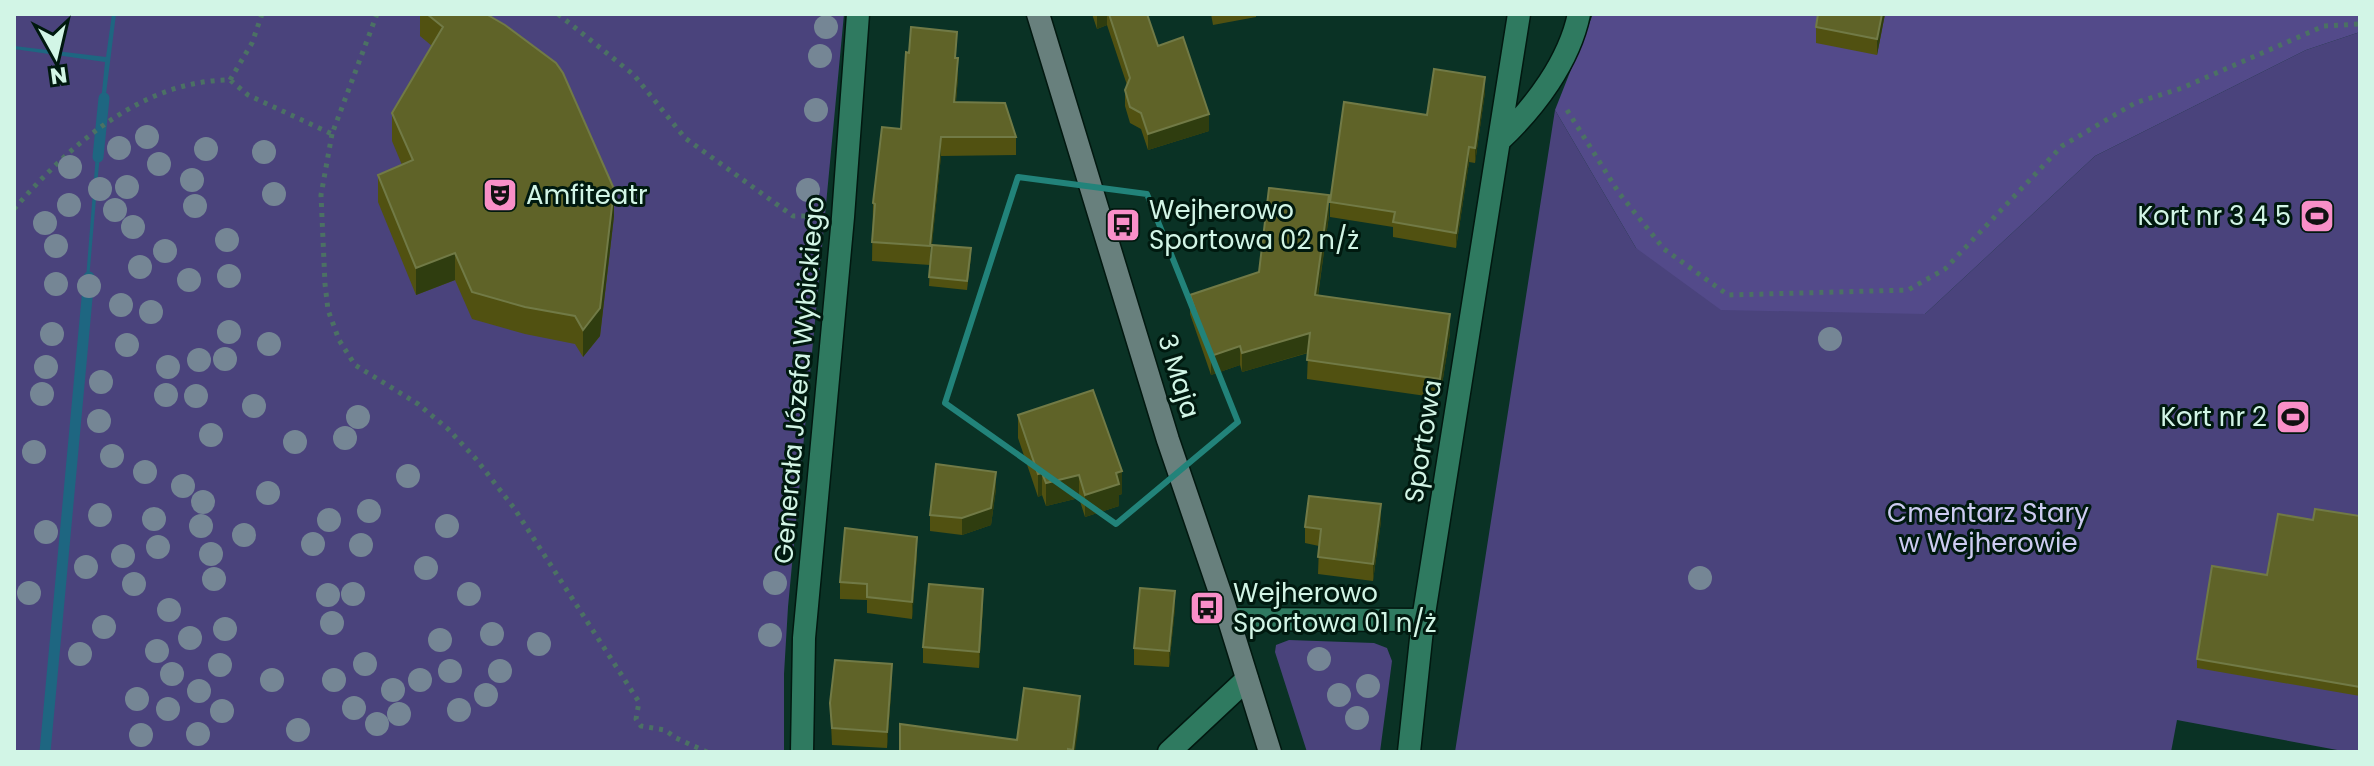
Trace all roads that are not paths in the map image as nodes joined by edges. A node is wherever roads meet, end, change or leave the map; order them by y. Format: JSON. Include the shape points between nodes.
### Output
{"nodes":[{"id":1,"x":858,"y":14,"type":"edge"},
{"id":2,"x":1038,"y":14,"type":"edge"},
{"id":3,"x":1519,"y":14,"type":"edge"},
{"id":4,"x":1579,"y":14,"type":"edge"},
{"id":5,"x":1500,"y":140,"type":"junction"},
{"id":6,"x":1229,"y":619,"type":"junction"},
{"id":7,"x":1423,"y":620,"type":"junction"},
{"id":8,"x":1247,"y":679,"type":"junction"},
{"id":9,"x":802,"y":752,"type":"edge"},
{"id":10,"x":1169,"y":752,"type":"edge"},
{"id":11,"x":1270,"y":752,"type":"edge"},
{"id":12,"x":1409,"y":752,"type":"edge"}],
"edges":[{"from":1,"to":9,"type":"street","name":"Generała Józefa Wybickiego","via":[[804,638]]},
{"from":2,"to":6,"type":"main road","name":"3 Maja","via":[[1168,440]]},
{"from":3,"to":5,"type":"street","name":"Sportowa"},
{"from":4,"to":5,"type":"street","via":[[1549,82]]},
{"from":5,"to":7,"type":"street","name":"Sportowa"},
{"from":6,"to":7,"type":"street"},
{"from":6,"to":8,"type":"main road","name":"3 Maja"},
{"from":7,"to":12,"type":"street","name":"Sportowa"},
{"from":8,"to":10,"type":"street"},
{"from":8,"to":11,"type":"main road","name":"3 Maja"}]}
